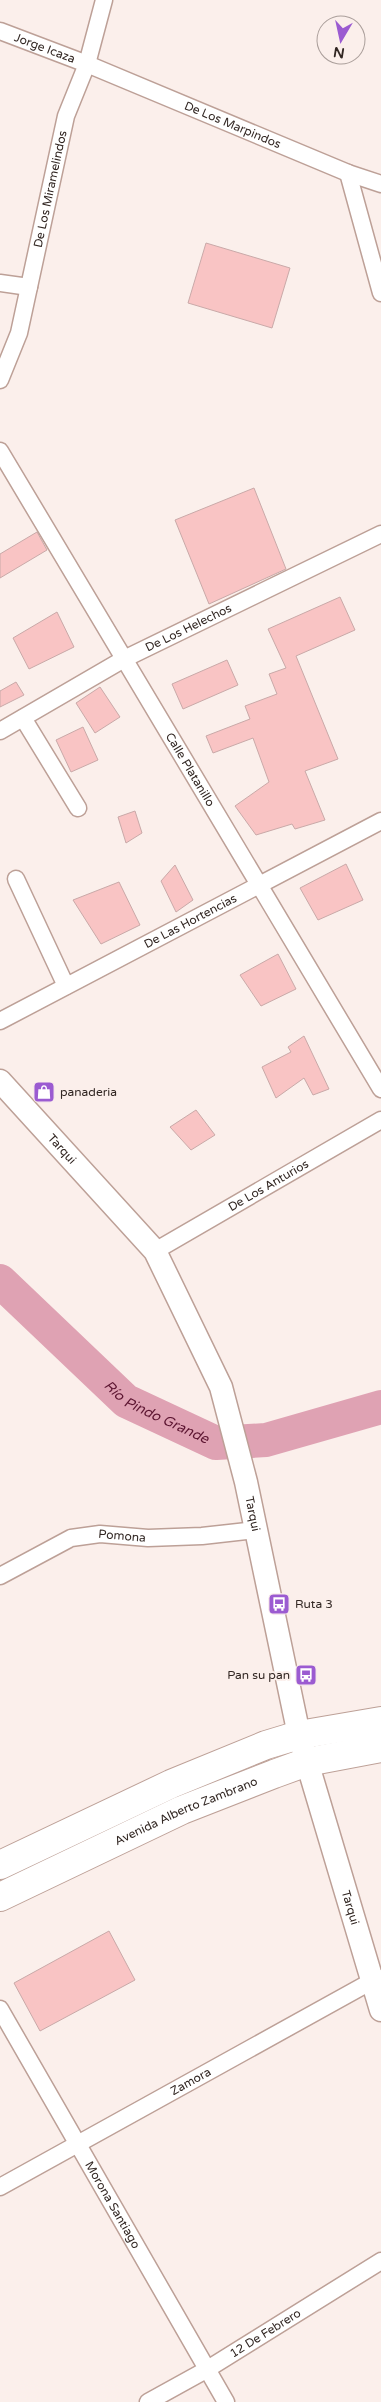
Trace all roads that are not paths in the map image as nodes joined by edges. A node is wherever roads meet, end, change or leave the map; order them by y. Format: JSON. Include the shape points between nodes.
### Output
{"nodes":[{"id":1,"x":104,"y":0,"type":"edge"},
{"id":2,"x":0,"y":33,"type":"edge"},
{"id":3,"x":87,"y":64,"type":"junction"},
{"id":4,"x":348,"y":173,"type":"junction"},
{"id":5,"x":381,"y":184,"type":"edge"},
{"id":6,"x":0,"y":283,"type":"edge"},
{"id":7,"x":29,"y":287,"type":"junction"},
{"id":8,"x":381,"y":293,"type":"edge"},
{"id":9,"x":0,"y":380,"type":"edge"},
{"id":10,"x":0,"y":452,"type":"edge"},
{"id":11,"x":381,"y":534,"type":"edge"},
{"id":12,"x":124,"y":659,"type":"junction"},
{"id":13,"x":23,"y":718,"type":"junction"},
{"id":14,"x":0,"y":731,"type":"edge"},
{"id":15,"x":78,"y":808,"type":"dead end"},
{"id":16,"x":381,"y":821,"type":"edge"},
{"id":17,"x":16,"y":879,"type":"dead end"},
{"id":18,"x":258,"y":884,"type":"junction"},
{"id":19,"x":66,"y":986,"type":"junction"},
{"id":20,"x":0,"y":1022,"type":"edge"},
{"id":21,"x":0,"y":1081,"type":"edge"},
{"id":22,"x":381,"y":1089,"type":"edge"},
{"id":23,"x":381,"y":1120,"type":"edge"},
{"id":24,"x":155,"y":1251,"type":"junction"},
{"id":25,"x":256,"y":1530,"type":"junction"},
{"id":26,"x":0,"y":1576,"type":"edge"},
{"id":27,"x":381,"y":1721,"type":"edge"},
{"id":28,"x":299,"y":1735,"type":"junction"},
{"id":29,"x":381,"y":1748,"type":"edge"},
{"id":30,"x":306,"y":1762,"type":"junction"},
{"id":31,"x":0,"y":1864,"type":"edge"},
{"id":32,"x":0,"y":1897,"type":"edge"},
{"id":33,"x":377,"y":1979,"type":"edge"},
{"id":34,"x":0,"y":2008,"type":"edge"},
{"id":35,"x":381,"y":2010,"type":"edge"},
{"id":36,"x":77,"y":2146,"type":"junction"},
{"id":37,"x":0,"y":2187,"type":"edge"},
{"id":38,"x":381,"y":2261,"type":"edge"},
{"id":39,"x":206,"y":2370,"type":"junction"},
{"id":40,"x":148,"y":2402,"type":"edge"},
{"id":41,"x":226,"y":2402,"type":"edge"}],
"edges":[{"from":1,"to":3,"type":"street","name":"De Los Miramelindos"},
{"from":2,"to":3,"type":"street","name":"De Los Marpindos"},
{"from":3,"to":4,"type":"street","name":"De Los Marpindos"},
{"from":3,"to":7,"type":"street","name":"De Los Miramelindos","via":[[66,116]]},
{"from":4,"to":5,"type":"street","name":"De Los Marpindos"},
{"from":4,"to":8,"type":"street"},
{"from":6,"to":7,"type":"street"},
{"from":7,"to":9,"type":"street","name":"De Los Miramelindos","via":[[19,334]]},
{"from":10,"to":12,"type":"street","name":"Calle Platanillo"},
{"from":11,"to":12,"type":"street","name":"De Los Helechos"},
{"from":12,"to":13,"type":"street","name":"De Los Helechos"},
{"from":12,"to":18,"type":"street","name":"Calle Platanillo"},
{"from":13,"to":14,"type":"street","name":"De Los Helechos"},
{"from":13,"to":15,"type":"street"},
{"from":16,"to":18,"type":"street","name":"De Las Hortencias"},
{"from":17,"to":19,"type":"street"},
{"from":18,"to":19,"type":"street","name":"De Las Hortencias"},
{"from":18,"to":22,"type":"street","name":"Calle Platanillo"},
{"from":19,"to":20,"type":"street","name":"De Las Hortencias"},
{"from":21,"to":24,"type":"street","name":"Tarqui"},
{"from":23,"to":24,"type":"street","name":"De Los Anturios"},
{"from":24,"to":25,"type":"street","name":"Tarqui","via":[[221,1387]]},
{"from":25,"to":26,"type":"street","name":"Pomona","via":[[202,1536],[148,1538],[100,1534],[71,1538]]},
{"from":25,"to":28,"type":"street","name":"Tarqui"},
{"from":27,"to":28,"type":"highway"},
{"from":28,"to":30,"type":"street","name":"Tarqui"},
{"from":28,"to":31,"type":"highway","via":[[171,1784]]},
{"from":29,"to":30,"type":"highway","name":"Avenida Alberto Zambrano"},
{"from":30,"to":32,"type":"highway","name":"Avenida Alberto Zambrano","via":[[182,1810]]},
{"from":30,"to":33,"type":"street","name":"Tarqui"},
{"from":33,"to":35,"type":"street","name":"Tarqui"},
{"from":33,"to":36,"type":"street","name":"Zamora"},
{"from":34,"to":36,"type":"street","name":"Morona Santiago"},
{"from":36,"to":37,"type":"street","name":"Zamora"},
{"from":36,"to":39,"type":"street","name":"Morona Santiago"},
{"from":38,"to":39,"type":"street","name":"12 De Febrero"},
{"from":39,"to":40,"type":"street","name":"12 De Febrero"},
{"from":39,"to":41,"type":"street","name":"Morona Santiago"}]}
